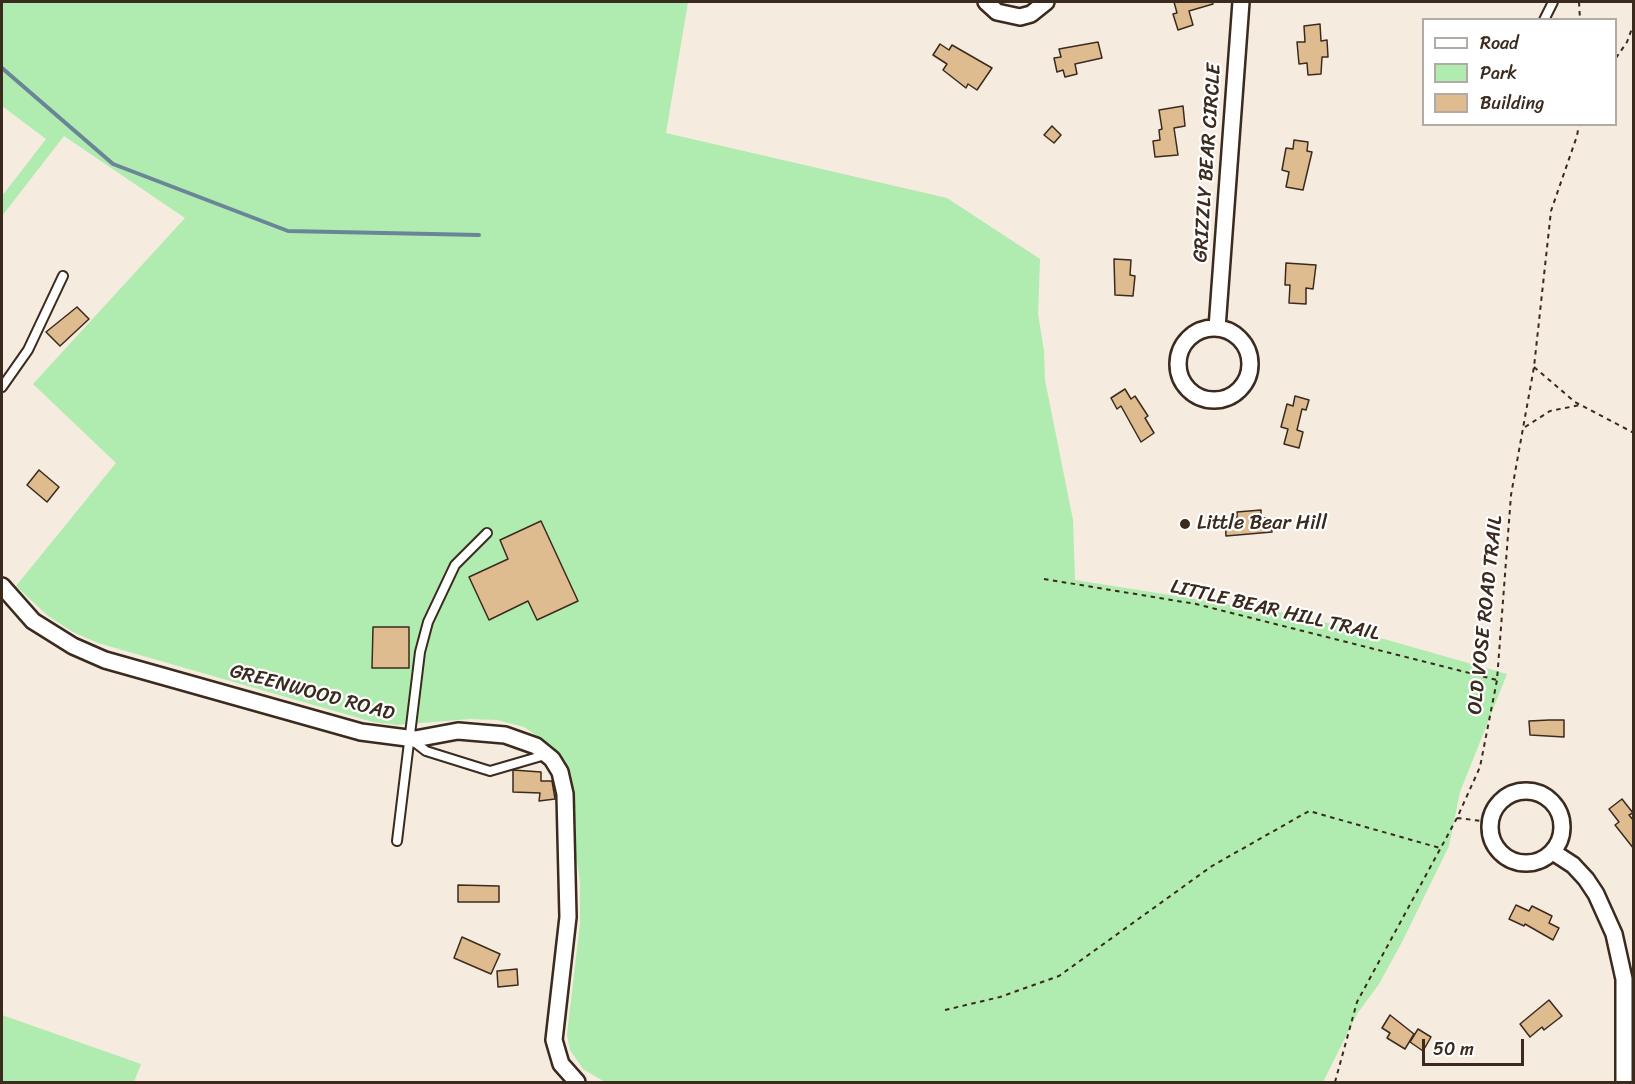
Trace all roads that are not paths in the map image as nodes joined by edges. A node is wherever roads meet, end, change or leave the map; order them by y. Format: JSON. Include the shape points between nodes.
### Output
{"nodes":[{"id":1,"x":986,"y":2,"type":"edge"},
{"id":2,"x":1046,"y":2,"type":"edge"},
{"id":3,"x":1241,"y":2,"type":"edge"},
{"id":4,"x":1553,"y":2,"type":"edge"},
{"id":5,"x":1545,"y":18,"type":"edge"},
{"id":6,"x":63,"y":276,"type":"dead end"},
{"id":7,"x":1217,"y":328,"type":"junction"},
{"id":8,"x":2,"y":387,"type":"edge"},
{"id":9,"x":487,"y":533,"type":"dead end"},
{"id":10,"x":2,"y":586,"type":"edge"},
{"id":11,"x":409,"y":738,"type":"junction"},
{"id":12,"x":548,"y":755,"type":"junction"},
{"id":13,"x":397,"y":841,"type":"dead end"},
{"id":14,"x":1553,"y":852,"type":"junction"},
{"id":15,"x":577,"y":1083,"type":"edge"},
{"id":16,"x":1624,"y":1083,"type":"edge"}],
"edges":[{"from":1,"to":2,"type":"street","via":[[997,12],[1020,17]]},
{"from":3,"to":7,"type":"street","name":"GRIZZLY BEAR CIRCLE"},
{"from":4,"to":5,"type":"lane"},
{"from":6,"to":8,"type":"lane","via":[[28,350]]},
{"from":7,"to":7,"type":"street","via":[[1196,333],[1185,343],[1179,357],[1179,372],[1185,385],[1210,400],[1238,391],[1249,372],[1249,357],[1243,343]]},
{"from":9,"to":11,"type":"lane","via":[[455,565],[428,622],[420,652]]},
{"from":10,"to":11,"type":"street","name":"GREENWOOD ROAD","via":[[33,621],[105,660],[361,732]]},
{"from":11,"to":12,"type":"street","name":"GREENWOOD ROAD","via":[[458,731],[505,735],[536,746]]},
{"from":11,"to":12,"type":"lane","via":[[426,751],[490,771]]},
{"from":11,"to":13,"type":"lane"},
{"from":12,"to":15,"type":"street","via":[[560,772],[565,794],[568,917],[554,1040],[561,1064]]},
{"from":14,"to":14,"type":"street","via":[[1533,863],[1511,860],[1494,844],[1490,822],[1494,810],[1512,793],[1524,790],[1542,794],[1557,806],[1562,817],[1563,830]]},
{"from":14,"to":16,"type":"street","via":[[1586,879],[1614,934],[1624,979]]}]}
